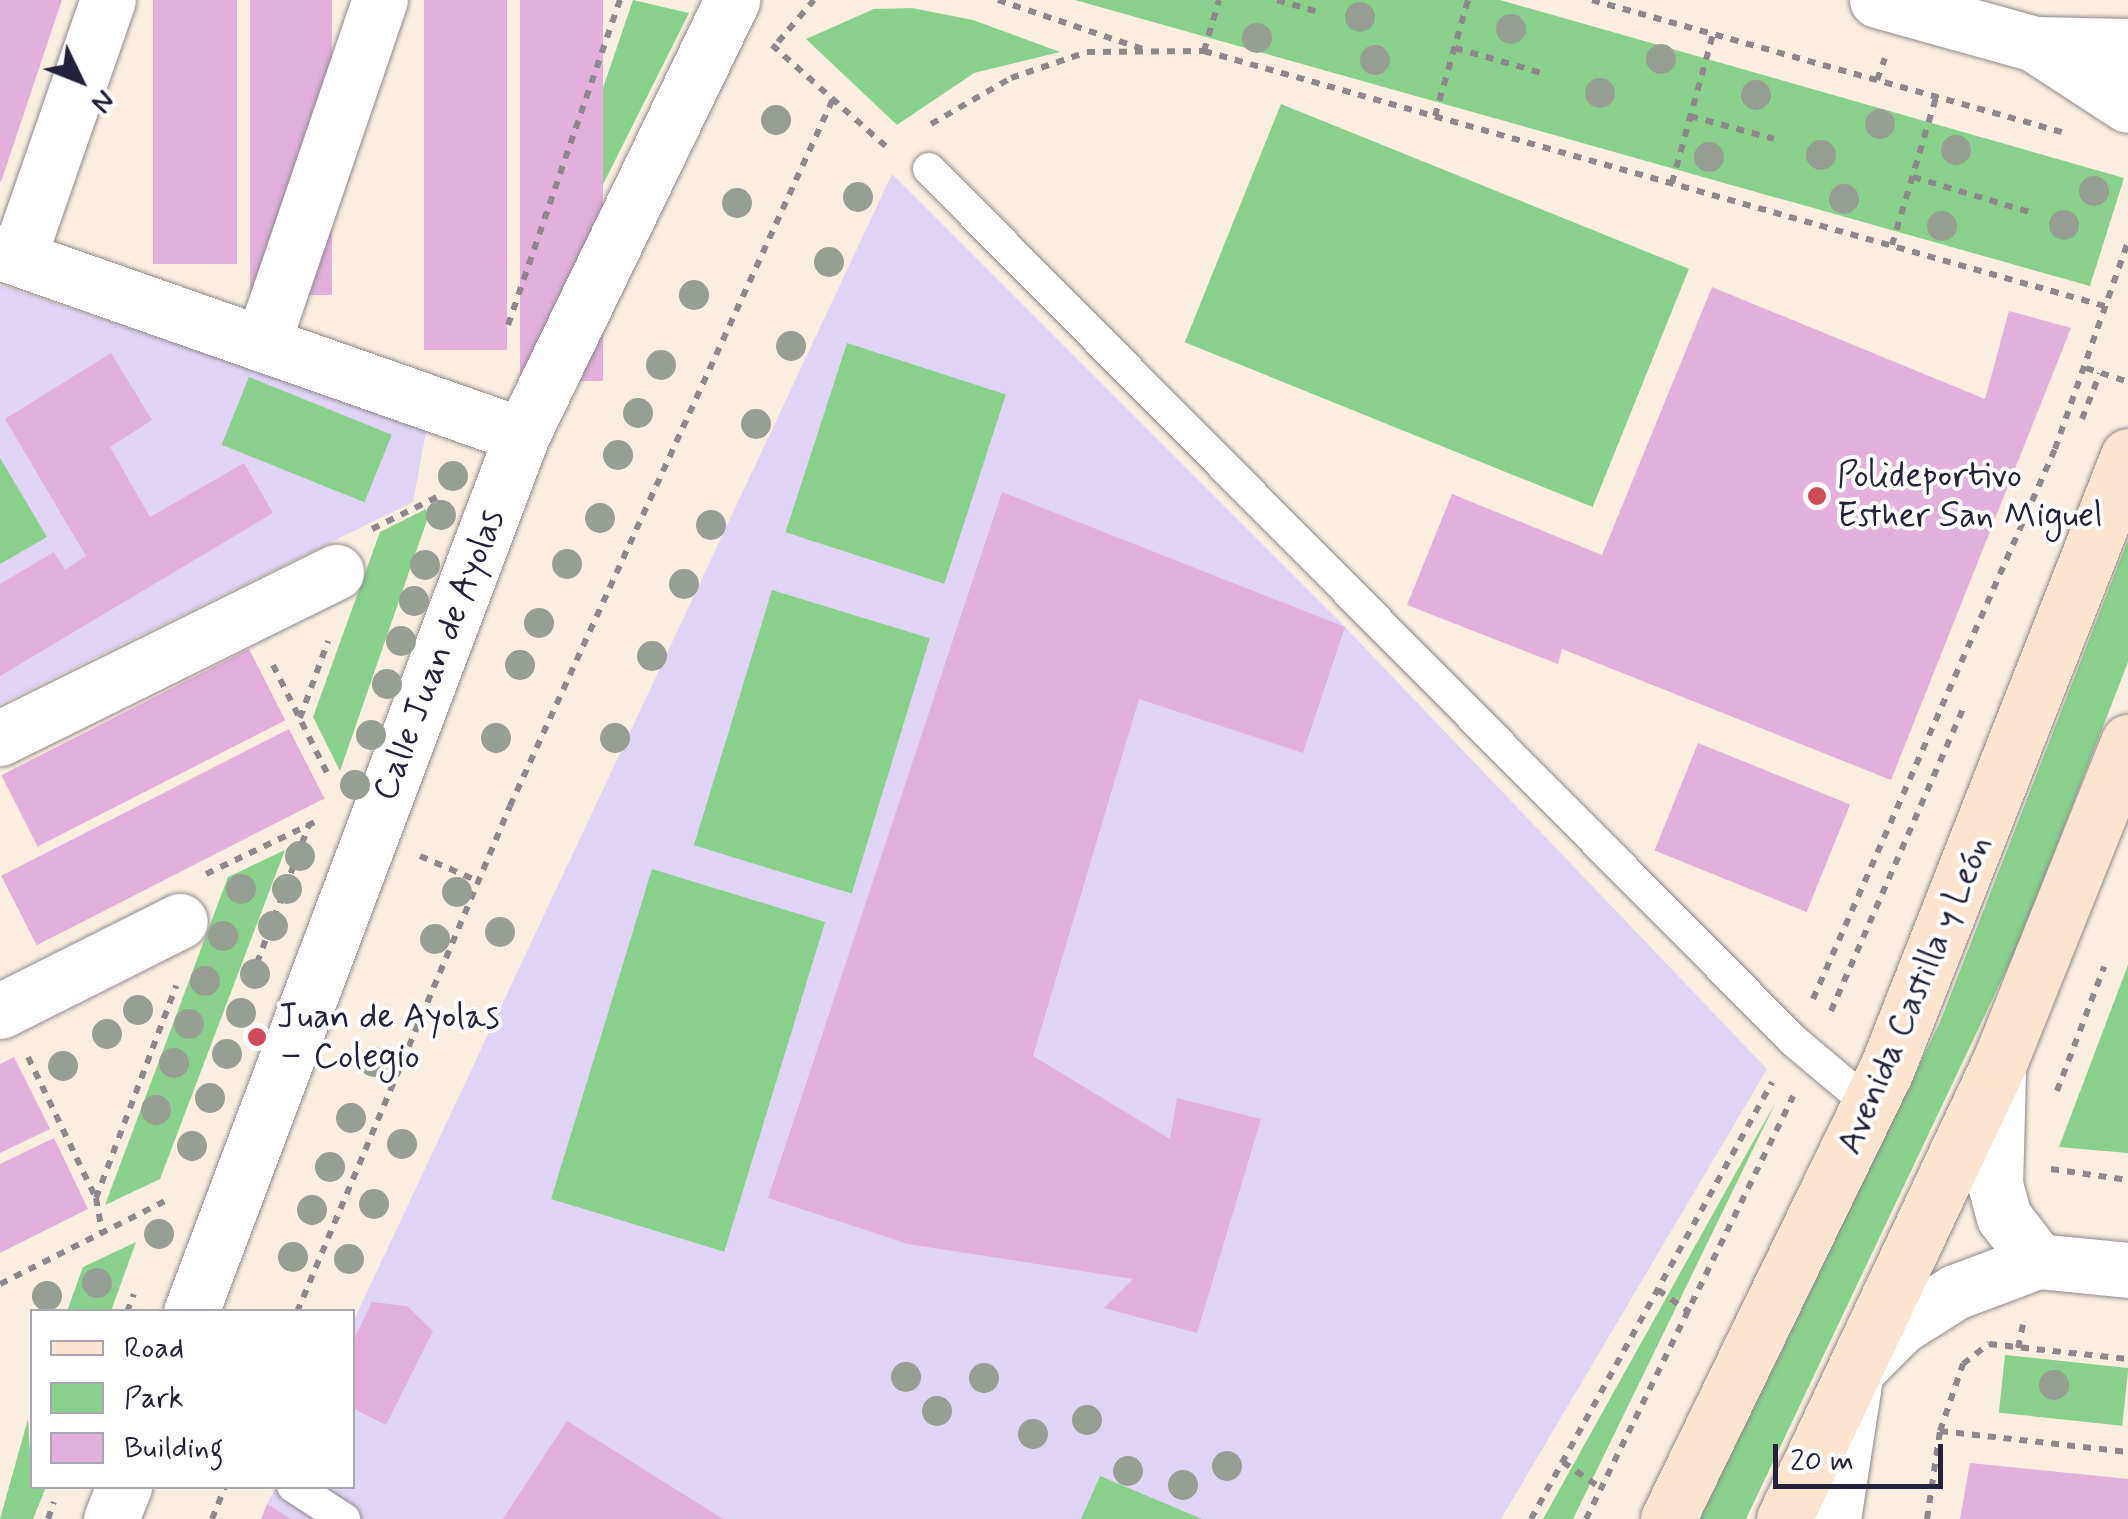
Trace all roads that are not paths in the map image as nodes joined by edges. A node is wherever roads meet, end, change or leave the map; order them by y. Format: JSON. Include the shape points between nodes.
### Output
{"nodes":[{"id":1,"x":108,"y":0,"type":"edge"},
{"id":2,"x":380,"y":0,"type":"edge"},
{"id":3,"x":1877,"y":0,"type":"edge"},
{"id":4,"x":734,"y":5,"type":"edge"},
{"id":5,"x":2034,"y":44,"type":"junction"},
{"id":6,"x":2128,"y":46,"type":"edge"},
{"id":7,"x":2128,"y":105,"type":"edge"},
{"id":8,"x":929,"y":169,"type":"dead end"},
{"id":9,"x":9,"y":255,"type":"edge"},
{"id":10,"x":262,"y":344,"type":"junction"},
{"id":11,"x":522,"y":435,"type":"junction"},
{"id":12,"x":2128,"y":456,"type":"edge"},
{"id":13,"x":336,"y":572,"type":"dead end"},
{"id":14,"x":0,"y":738,"type":"edge"},
{"id":15,"x":2128,"y":742,"type":"edge"},
{"id":16,"x":196,"y":903,"type":"road end"},
{"id":17,"x":10,"y":1028,"type":"edge"},
{"id":18,"x":2000,"y":1061,"type":"junction"},
{"id":19,"x":1870,"y":1105,"type":"junction"},
{"id":20,"x":2038,"y":1261,"type":"junction"},
{"id":21,"x":2128,"y":1270,"type":"edge"},
{"id":22,"x":192,"y":1309,"type":"edge"},
{"id":23,"x":1856,"y":1372,"type":"junction"},
{"id":24,"x":123,"y":1489,"type":"edge"},
{"id":25,"x":298,"y":1489,"type":"edge"},
{"id":26,"x":111,"y":1519,"type":"edge"},
{"id":27,"x":344,"y":1519,"type":"edge"},
{"id":28,"x":1668,"y":1519,"type":"edge"},
{"id":29,"x":1784,"y":1519,"type":"edge"},
{"id":30,"x":1832,"y":1519,"type":"edge"}],
"edges":[{"from":1,"to":9,"type":"street"},
{"from":2,"to":10,"type":"street"},
{"from":3,"to":5,"type":"street"},
{"from":4,"to":11,"type":"street","name":"Calle Juan de Ayolas"},
{"from":5,"to":6,"type":"street"},
{"from":5,"to":7,"type":"street"},
{"from":8,"to":19,"type":"lane","via":[[1802,1050]]},
{"from":9,"to":10,"type":"street"},
{"from":10,"to":11,"type":"street"},
{"from":11,"to":22,"type":"street","name":"Calle Juan de Ayolas"},
{"from":12,"to":19,"type":"main road","name":"Avenida Castilla y León","via":[[2051,670]]},
{"from":13,"to":14,"type":"street"},
{"from":15,"to":18,"type":"main road"},
{"from":16,"to":17,"type":"street"},
{"from":18,"to":20,"type":"street","via":[[1995,1184],[2004,1217]]},
{"from":18,"to":23,"type":"main road"},
{"from":19,"to":28,"type":"main road","name":"Avenida Castilla y León"},
{"from":20,"to":21,"type":"street"},
{"from":20,"to":23,"type":"street","via":[[1924,1308]]},
{"from":23,"to":29,"type":"main road"},
{"from":23,"to":30,"type":"street"},
{"from":24,"to":26,"type":"street"},
{"from":25,"to":27,"type":"lane"}]}
